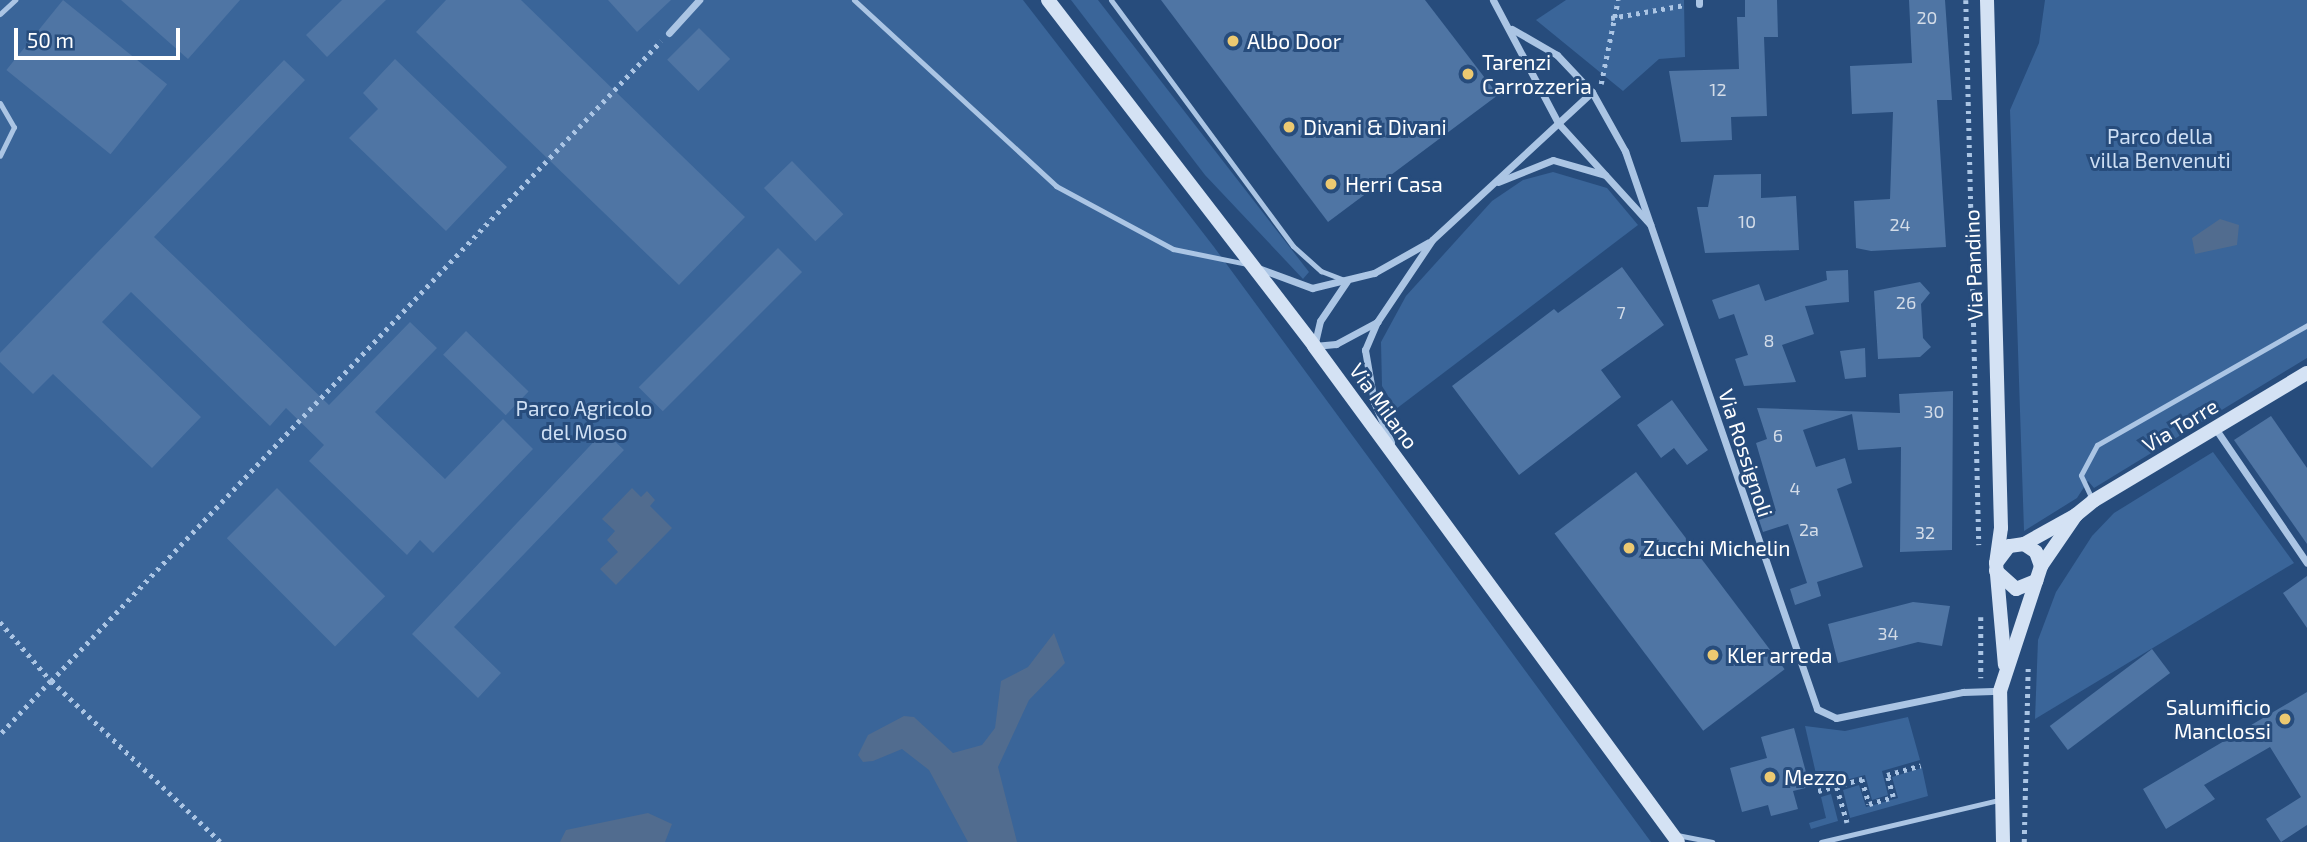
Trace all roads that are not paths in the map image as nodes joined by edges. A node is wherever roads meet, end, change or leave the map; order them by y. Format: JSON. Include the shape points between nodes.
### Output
{"nodes":[{"id":1,"x":15,"y":0,"type":"edge"},
{"id":2,"x":699,"y":0,"type":"edge"},
{"id":3,"x":854,"y":0,"type":"edge"},
{"id":4,"x":1048,"y":0,"type":"edge"},
{"id":5,"x":1111,"y":0,"type":"edge"},
{"id":6,"x":1493,"y":0,"type":"edge"},
{"id":7,"x":1987,"y":0,"type":"edge"},
{"id":8,"x":0,"y":15,"type":"edge"},
{"id":9,"x":1512,"y":29,"type":"junction"},
{"id":10,"x":669,"y":33,"type":"road end"},
{"id":11,"x":1592,"y":92,"type":"junction"},
{"id":12,"x":0,"y":103,"type":"edge"},
{"id":13,"x":1558,"y":123,"type":"junction"},
{"id":14,"x":0,"y":156,"type":"edge"},
{"id":15,"x":1608,"y":176,"type":"junction"},
{"id":16,"x":1486,"y":190,"type":"junction"},
{"id":17,"x":1653,"y":227,"type":"junction"},
{"id":18,"x":1432,"y":240,"type":"junction"},
{"id":19,"x":1254,"y":265,"type":"junction"},
{"id":20,"x":1347,"y":281,"type":"junction"},
{"id":21,"x":1377,"y":322,"type":"junction"},
{"id":22,"x":2307,"y":325,"type":"edge"},
{"id":23,"x":1314,"y":346,"type":"junction"},
{"id":24,"x":2307,"y":373,"type":"edge"},
{"id":25,"x":2215,"y":427,"type":"junction"},
{"id":26,"x":1400,"y":464,"type":"junction"},
{"id":27,"x":2094,"y":501,"type":"junction"},
{"id":28,"x":2076,"y":515,"type":"junction"},
{"id":29,"x":2001,"y":528,"type":"junction"},
{"id":30,"x":2020,"y":544,"type":"junction"},
{"id":31,"x":2307,"y":563,"type":"edge"},
{"id":32,"x":1996,"y":567,"type":"junction"},
{"id":33,"x":2038,"y":574,"type":"junction"},
{"id":34,"x":2005,"y":665,"type":"junction"},
{"id":35,"x":2000,"y":691,"type":"junction"},
{"id":36,"x":1999,"y":800,"type":"junction"},
{"id":37,"x":1675,"y":838,"type":"edge"},
{"id":38,"x":2000,"y":841,"type":"edge"},
{"id":39,"x":1712,"y":842,"type":"edge"},
{"id":40,"x":1821,"y":842,"type":"edge"}],
"edges":[{"from":1,"to":8,"type":"lane"},
{"from":2,"to":10,"type":"street"},
{"from":3,"to":19,"type":"lane","via":[[1056,186],[1174,249]]},
{"from":4,"to":19,"type":"street","name":"Via Milano"},
{"from":5,"to":20,"type":"lane","via":[[1293,246],[1321,271]]},
{"from":6,"to":9,"type":"street","name":"Via Rossignoli"},
{"from":7,"to":29,"type":"street","name":"Via Pandino"},
{"from":9,"to":11,"type":"street","name":"Via Rossignoli","via":[[1557,55]]},
{"from":9,"to":13,"type":"street","name":"Via Rossignoli"},
{"from":11,"to":13,"type":"street"},
{"from":11,"to":17,"type":"street","name":"Via Rossignoli","via":[[1625,151]]},
{"from":12,"to":14,"type":"lane","via":[[14,127]]},
{"from":13,"to":15,"type":"street","name":"Via Rossignoli"},
{"from":13,"to":16,"type":"street"},
{"from":15,"to":16,"type":"street","via":[[1553,160],[1519,169]]},
{"from":15,"to":17,"type":"street","name":"Via Rossignoli"},
{"from":16,"to":18,"type":"street"},
{"from":17,"to":35,"type":"street","name":"Via Rossignoli","via":[[1817,709],[1836,718]]},
{"from":18,"to":20,"type":"street"},
{"from":18,"to":21,"type":"street"},
{"from":19,"to":20,"type":"street","via":[[1312,288]]},
{"from":19,"to":23,"type":"street","name":"Via Milano"},
{"from":20,"to":23,"type":"street","via":[[1320,321]]},
{"from":21,"to":23,"type":"street","via":[[1336,344]]},
{"from":21,"to":26,"type":"street","via":[[1365,350],[1374,402]]},
{"from":22,"to":27,"type":"lane","via":[[2096,445],[2081,475]]},
{"from":23,"to":26,"type":"street","name":"Via Milano"},
{"from":24,"to":25,"type":"street","name":"Via Torre"},
{"from":25,"to":27,"type":"street","name":"Via Torre"},
{"from":25,"to":31,"type":"street"},
{"from":26,"to":37,"type":"street","name":"Via Milano"},
{"from":27,"to":28,"type":"street","name":"Via Torre"},
{"from":28,"to":30,"type":"street","name":"Via Torre"},
{"from":28,"to":33,"type":"street","name":"Via Torre"},
{"from":29,"to":30,"type":"street"},
{"from":29,"to":32,"type":"street","name":"Via Pandino"},
{"from":30,"to":32,"type":"street","name":"Via Torre"},
{"from":30,"to":33,"type":"street","via":[[2036,552]]},
{"from":32,"to":33,"type":"street","via":[[2017,589]]},
{"from":32,"to":34,"type":"street","name":"Via Pandino"},
{"from":33,"to":34,"type":"street","name":"Via Pandino"},
{"from":34,"to":35,"type":"street","name":"Via Pandino"},
{"from":35,"to":36,"type":"street","name":"Via Pandino"},
{"from":36,"to":38,"type":"street","name":"Via Pandino"},
{"from":36,"to":40,"type":"lane"},
{"from":37,"to":39,"type":"lane"}]}
